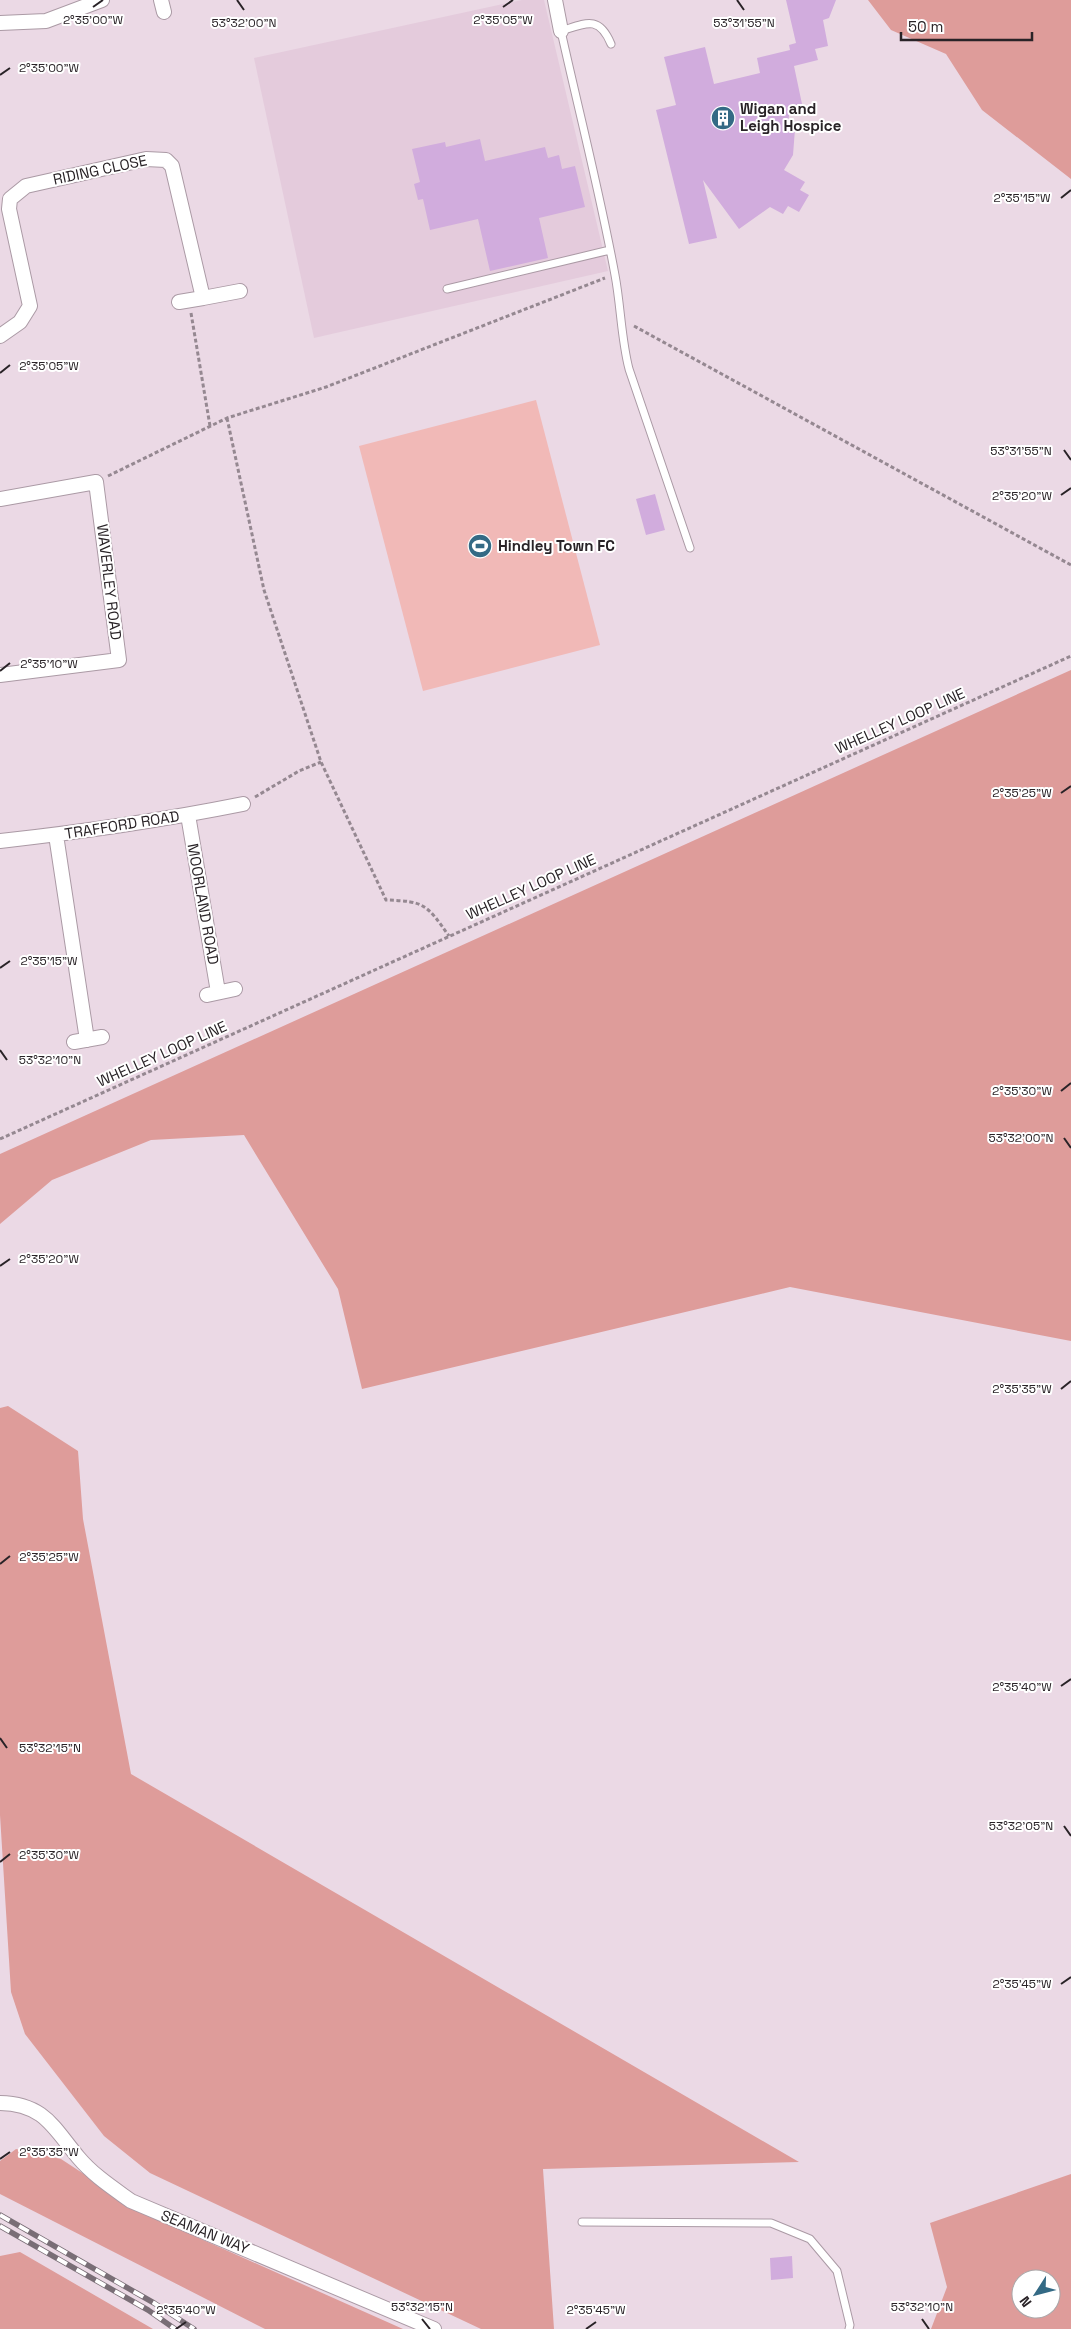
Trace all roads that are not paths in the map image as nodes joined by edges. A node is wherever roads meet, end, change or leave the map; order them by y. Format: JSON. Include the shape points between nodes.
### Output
{"nodes":[{"id":1,"x":102,"y":0,"type":"edge"},
{"id":2,"x":555,"y":0,"type":"edge"},
{"id":3,"x":0,"y":23,"type":"edge"},
{"id":4,"x":561,"y":31,"type":"junction"},
{"id":5,"x":611,"y":44,"type":"dead end"},
{"id":6,"x":610,"y":250,"type":"junction"},
{"id":7,"x":448,"y":289,"type":"dead end"},
{"id":8,"x":240,"y":292,"type":"dead end"},
{"id":9,"x":0,"y":336,"type":"edge"},
{"id":10,"x":0,"y":499,"type":"edge"},
{"id":11,"x":690,"y":548,"type":"dead end"},
{"id":12,"x":0,"y":676,"type":"edge"},
{"id":13,"x":244,"y":804,"type":"road end"},
{"id":14,"x":188,"y":815,"type":"junction"},
{"id":15,"x":56,"y":835,"type":"junction"},
{"id":16,"x":0,"y":841,"type":"edge"},
{"id":17,"x":235,"y":989,"type":"dead end"},
{"id":18,"x":102,"y":1037,"type":"dead end"},
{"id":19,"x":0,"y":2103,"type":"edge"},
{"id":20,"x":582,"y":2222,"type":"dead end"},
{"id":21,"x":434,"y":2329,"type":"edge"},
{"id":22,"x":849,"y":2329,"type":"edge"}],
"edges":[{"from":1,"to":3,"type":"street","via":[[46,21]]},
{"from":2,"to":4,"type":"street"},
{"from":4,"to":5,"type":"lane","via":[[587,22],[597,24],[606,32]]},
{"from":4,"to":6,"type":"lane"},
{"from":6,"to":7,"type":"lane"},
{"from":6,"to":11,"type":"lane","via":[[622,319],[622,344]]},
{"from":8,"to":9,"type":"street","name":"RIDING CLOSE","via":[[190,300],[172,166],[166,160],[146,159],[26,186],[10,199],[9,209],[30,306],[20,322]]},
{"from":10,"to":12,"type":"street","name":"WAVERLEY ROAD","via":[[96,482],[119,660]]},
{"from":13,"to":14,"type":"street","name":"TRAFFORD ROAD"},
{"from":14,"to":15,"type":"street","name":"TRAFFORD ROAD"},
{"from":14,"to":17,"type":"street","name":"MOORLAND ROAD","via":[[213,994]]},
{"from":15,"to":16,"type":"street","name":"TRAFFORD ROAD"},
{"from":15,"to":18,"type":"street","via":[[80,1041]]},
{"from":19,"to":21,"type":"street","name":"SEAMAN WAY","via":[[14,2103],[36,2110],[47,2118],[98,2178],[131,2201]]},
{"from":20,"to":22,"type":"lane","via":[[771,2223],[810,2239],[837,2271]]}]}
